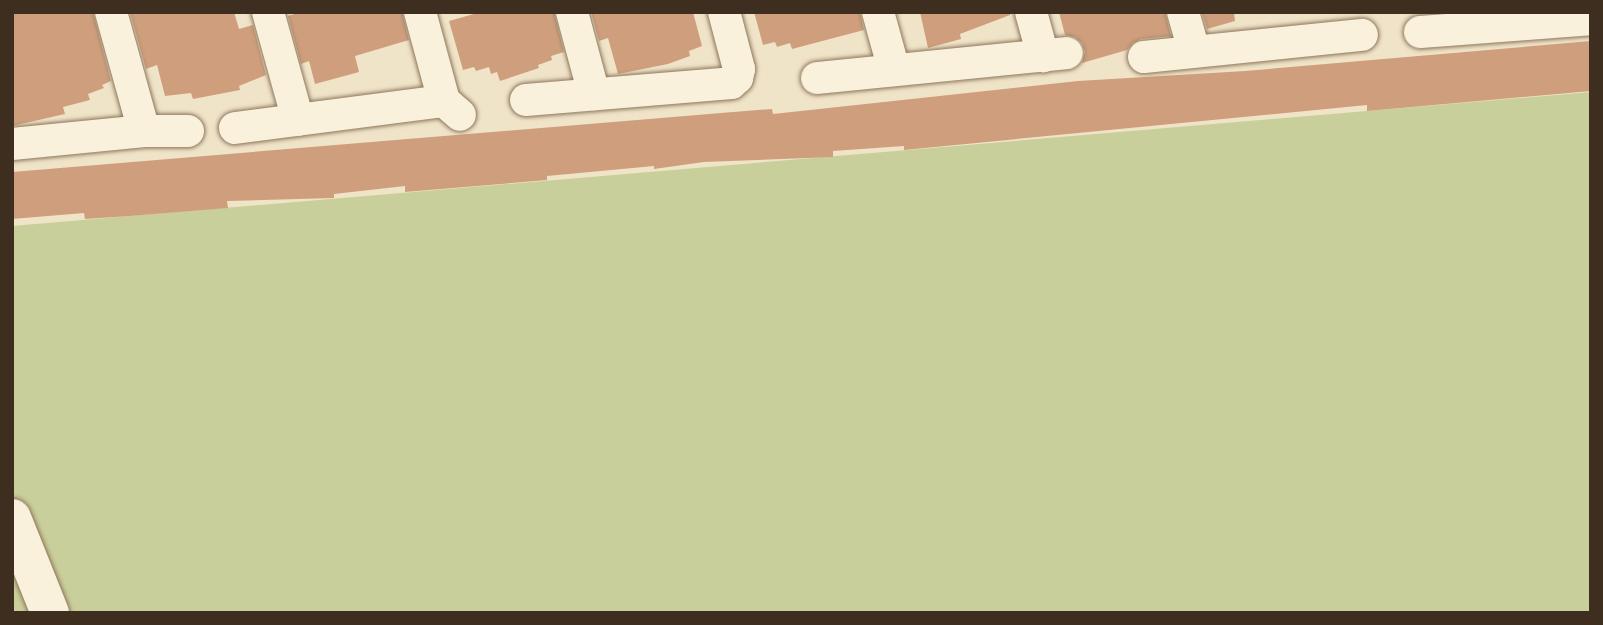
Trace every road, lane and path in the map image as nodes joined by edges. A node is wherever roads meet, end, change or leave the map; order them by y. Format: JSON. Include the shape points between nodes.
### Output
{"nodes":[{"id":1,"x":111,"y":12,"type":"edge"},
{"id":2,"x":268,"y":12,"type":"edge"},
{"id":3,"x":420,"y":12,"type":"edge"},
{"id":4,"x":572,"y":12,"type":"edge"},
{"id":5,"x":724,"y":12,"type":"edge"},
{"id":6,"x":878,"y":12,"type":"edge"},
{"id":7,"x":1031,"y":12,"type":"edge"},
{"id":8,"x":1183,"y":12,"type":"edge"},
{"id":9,"x":1492,"y":19,"type":"edge"},
{"id":10,"x":1591,"y":19,"type":"edge"},
{"id":11,"x":1345,"y":28,"type":"edge"},
{"id":12,"x":1420,"y":32,"type":"dead end"},
{"id":13,"x":1194,"y":51,"type":"junction"},
{"id":14,"x":1144,"y":57,"type":"dead end"},
{"id":15,"x":894,"y":71,"type":"junction"},
{"id":16,"x":817,"y":78,"type":"dead end"},
{"id":17,"x":594,"y":94,"type":"junction"},
{"id":18,"x":526,"y":100,"type":"dead end"},
{"id":19,"x":298,"y":120,"type":"junction"},
{"id":20,"x":235,"y":128,"type":"dead end"},
{"id":21,"x":144,"y":131,"type":"junction"},
{"id":22,"x":188,"y":131,"type":"dead end"},
{"id":23,"x":12,"y":144,"type":"edge"},
{"id":24,"x":12,"y":518,"type":"edge"},
{"id":25,"x":50,"y":613,"type":"edge"}],
"edges":[{"from":1,"to":21,"type":"street"},
{"from":2,"to":19,"type":"street"},
{"from":3,"to":19,"type":"street","via":[[452,108]]},
{"from":4,"to":17,"type":"street"},
{"from":5,"to":17,"type":"street","via":[[739,69],[730,83]]},
{"from":6,"to":15,"type":"street"},
{"from":7,"to":15,"type":"street","via":[[1055,55]]},
{"from":8,"to":13,"type":"street"},
{"from":9,"to":10,"type":"street"},
{"from":9,"to":12,"type":"street"},
{"from":11,"to":13,"type":"street"},
{"from":13,"to":14,"type":"street"},
{"from":15,"to":16,"type":"street"},
{"from":17,"to":18,"type":"street"},
{"from":19,"to":20,"type":"street"},
{"from":21,"to":22,"type":"street"},
{"from":21,"to":23,"type":"street"},
{"from":24,"to":25,"type":"main road"}]}
